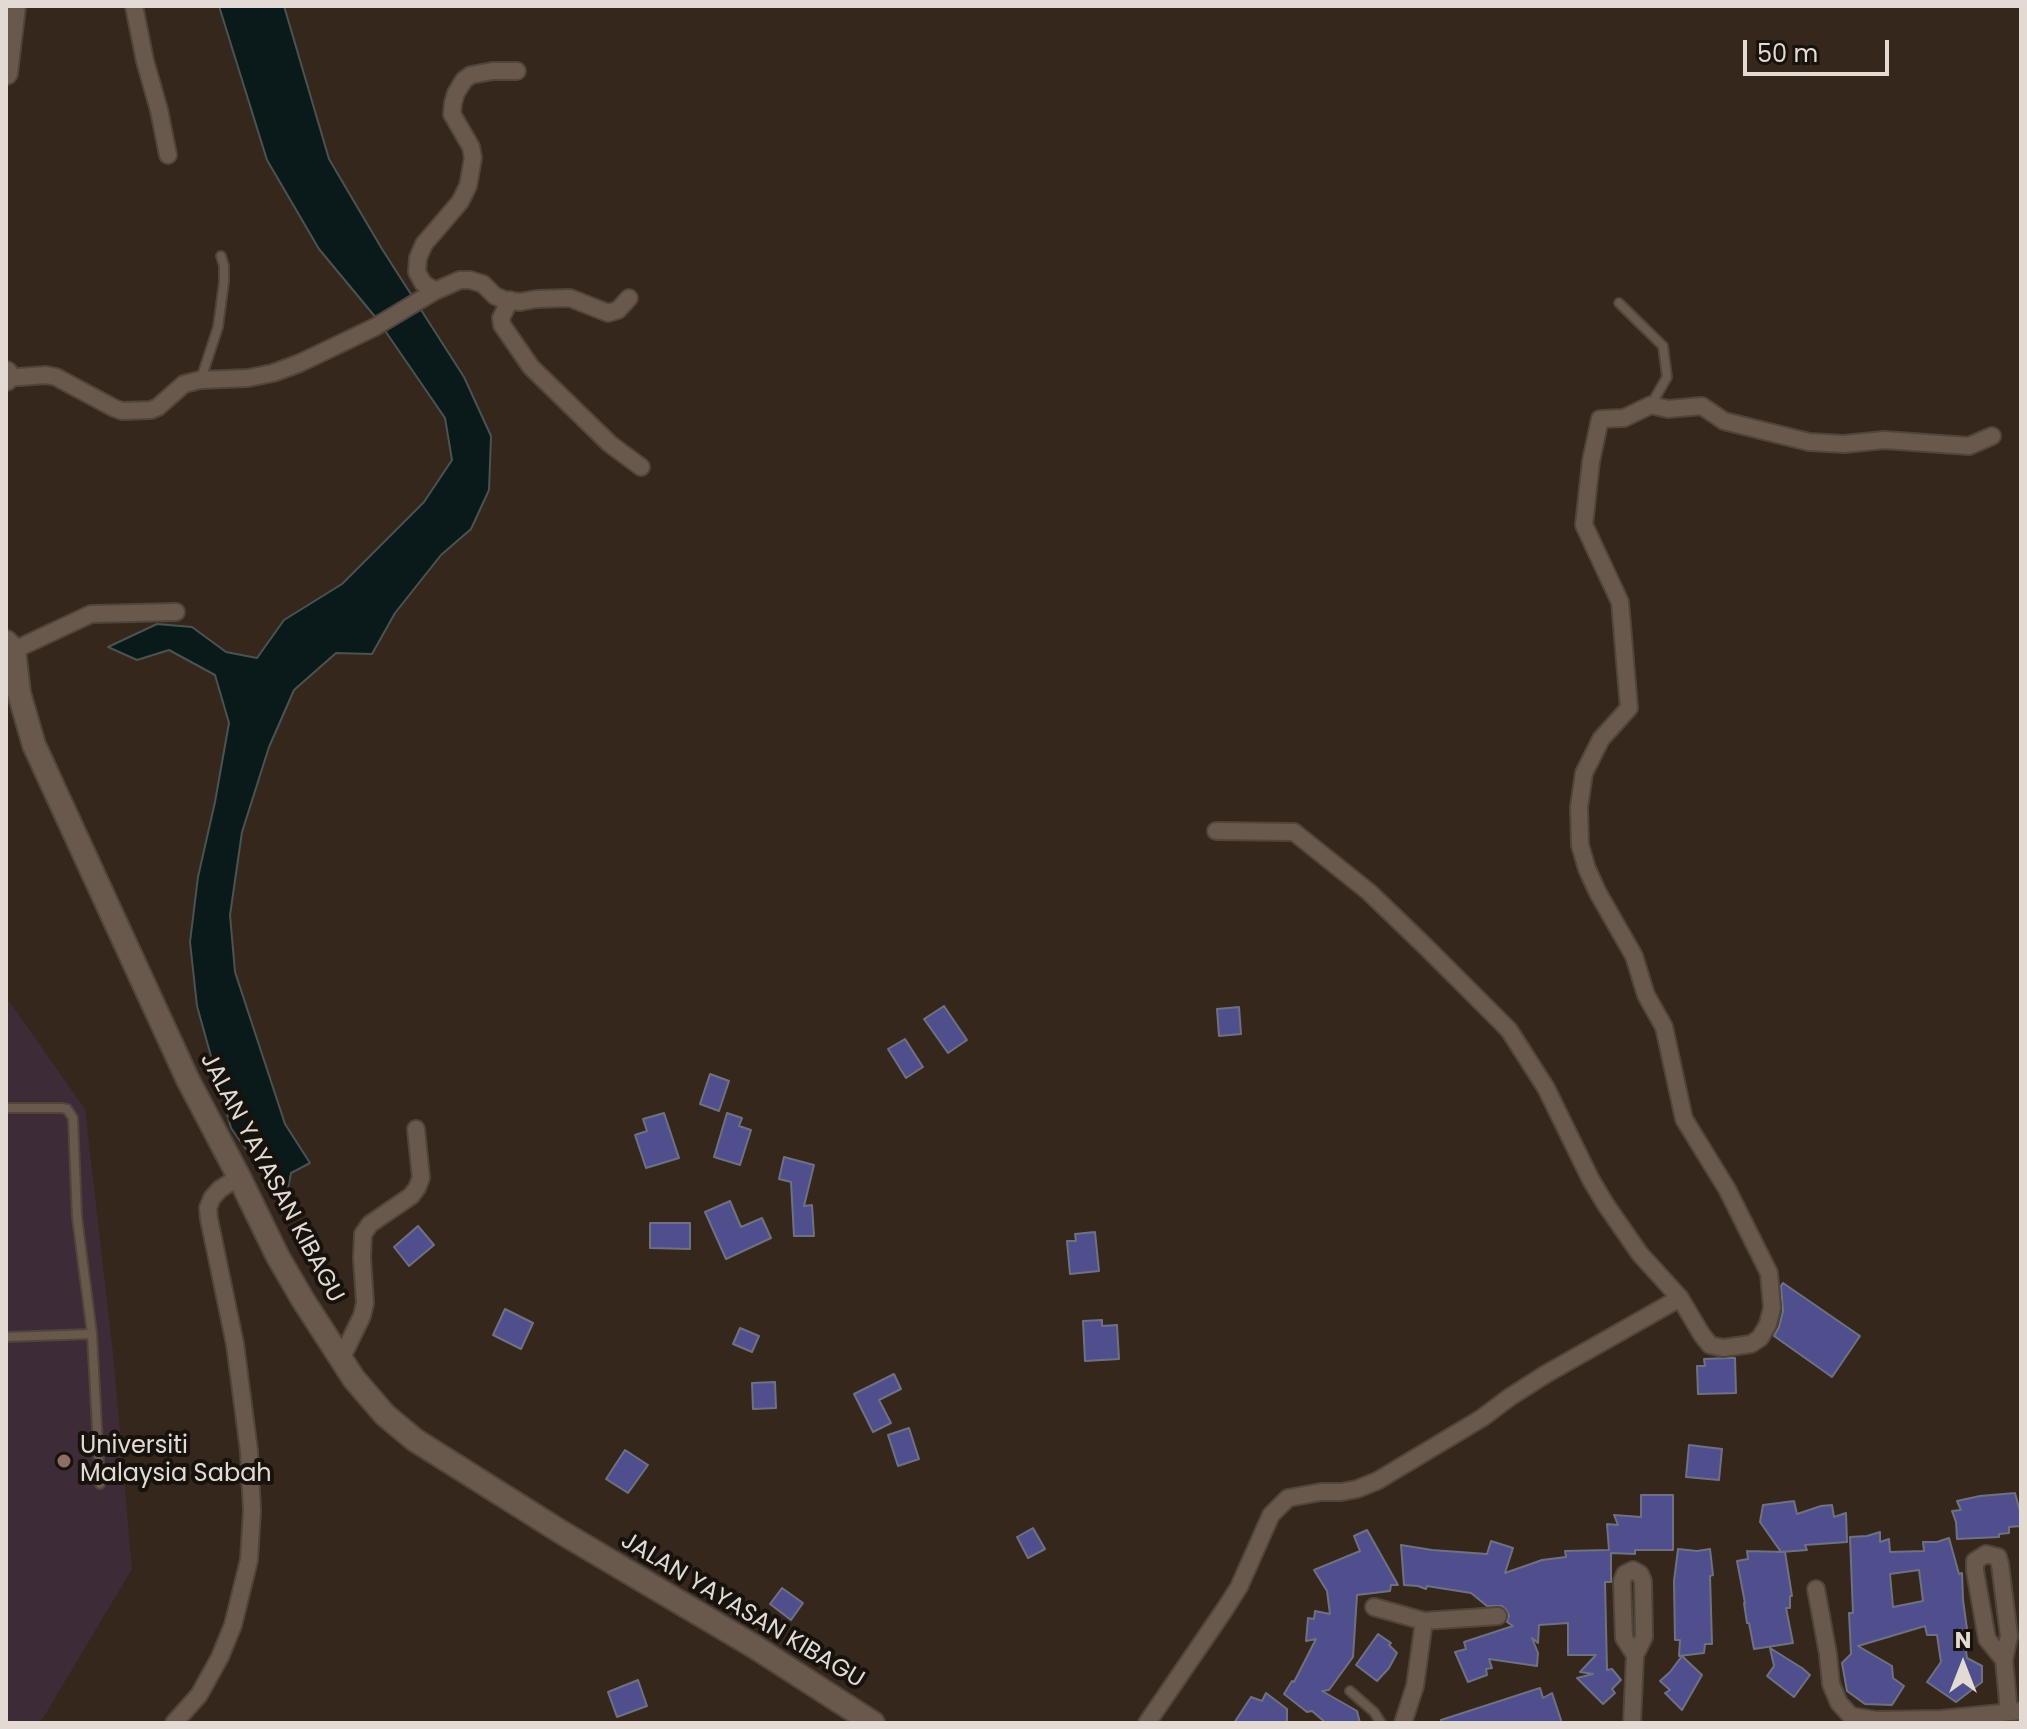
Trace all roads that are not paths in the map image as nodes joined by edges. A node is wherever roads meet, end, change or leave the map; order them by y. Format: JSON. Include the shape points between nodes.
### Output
{"nodes":[{"id":1,"x":14,"y":6,"type":"edge"},
{"id":2,"x":134,"y":6,"type":"edge"},
{"id":3,"x":517,"y":71,"type":"dead end"},
{"id":4,"x":6,"y":73,"type":"edge"},
{"id":5,"x":168,"y":155,"type":"dead end"},
{"id":6,"x":221,"y":256,"type":"dead end"},
{"id":7,"x":428,"y":295,"type":"junction"},
{"id":8,"x":629,"y":298,"type":"dead end"},
{"id":9,"x":510,"y":300,"type":"junction"},
{"id":10,"x":1619,"y":303,"type":"dead end"},
{"id":11,"x":6,"y":377,"type":"edge"},
{"id":12,"x":200,"y":380,"type":"junction"},
{"id":13,"x":1651,"y":405,"type":"junction"},
{"id":14,"x":1992,"y":436,"type":"dead end"},
{"id":15,"x":641,"y":467,"type":"dead end"},
{"id":16,"x":176,"y":612,"type":"dead end"},
{"id":17,"x":10,"y":646,"type":"edge"},
{"id":18,"x":1216,"y":831,"type":"dead end"},
{"id":19,"x":6,"y":1108,"type":"edge"},
{"id":20,"x":416,"y":1129,"type":"dead end"},
{"id":21,"x":239,"y":1177,"type":"junction"},
{"id":22,"x":1680,"y":1298,"type":"junction"},
{"id":23,"x":92,"y":1334,"type":"junction"},
{"id":24,"x":6,"y":1337,"type":"edge"},
{"id":25,"x":342,"y":1357,"type":"junction"},
{"id":26,"x":100,"y":1484,"type":"dead end"},
{"id":27,"x":1816,"y":1589,"type":"dead end"},
{"id":28,"x":1374,"y":1607,"type":"dead end"},
{"id":29,"x":1498,"y":1616,"type":"dead end"},
{"id":30,"x":1424,"y":1621,"type":"junction"},
{"id":31,"x":1635,"y":1655,"type":"dead end"},
{"id":32,"x":2004,"y":1660,"type":"junction"},
{"id":33,"x":1350,"y":1691,"type":"dead end"},
{"id":34,"x":2015,"y":1711,"type":"edge"},
{"id":35,"x":1876,"y":1721,"type":"edge"},
{"id":36,"x":174,"y":1723,"type":"edge"},
{"id":37,"x":873,"y":1723,"type":"edge"},
{"id":38,"x":1147,"y":1723,"type":"edge"},
{"id":39,"x":1381,"y":1723,"type":"edge"},
{"id":40,"x":1403,"y":1723,"type":"edge"},
{"id":41,"x":1632,"y":1723,"type":"edge"}],
"edges":[{"from":1,"to":4,"type":"street"},
{"from":2,"to":5,"type":"street"},
{"from":3,"to":7,"type":"street","via":[[471,75],[456,93],[452,114],[473,158],[460,202],[418,258],[417,272]]},
{"from":6,"to":12,"type":"lane","via":[[224,282],[218,327]]},
{"from":7,"to":9,"type":"street","via":[[470,280]]},
{"from":7,"to":12,"type":"street","via":[[300,363],[248,378]]},
{"from":8,"to":9,"type":"street","via":[[608,313],[570,298]]},
{"from":9,"to":15,"type":"street","via":[[502,325],[531,367]]},
{"from":10,"to":13,"type":"lane","via":[[1663,346],[1667,377]]},
{"from":11,"to":12,"type":"street","via":[[56,377],[122,411],[158,407],[184,384]]},
{"from":13,"to":14,"type":"street","via":[[1702,406],[1724,421],[1809,442],[1969,446]]},
{"from":13,"to":22,"type":"street","via":[[1624,418],[1600,419],[1591,461],[1584,525],[1620,602],[1629,708],[1601,739],[1584,773],[1580,845],[1664,1027],[1684,1119],[1769,1273],[1772,1308],[1760,1338],[1743,1347],[1723,1348],[1710,1345]]},
{"from":16,"to":17,"type":"street","via":[[91,614]]},
{"from":17,"to":21,"type":"street","name":"JALAN YAYASAN KIBAGU","via":[[34,745],[188,1080]]},
{"from":18,"to":22,"type":"street","via":[[1294,832],[1369,892],[1482,1001],[1509,1030],[1546,1088],[1606,1205]]},
{"from":19,"to":23,"type":"lane","via":[[61,1108],[73,1118],[77,1217]]},
{"from":20,"to":25,"type":"street","via":[[421,1178],[411,1196],[363,1234],[365,1303]]},
{"from":21,"to":25,"type":"street","name":"JALAN YAYASAN KIBAGU","via":[[278,1257]]},
{"from":21,"to":36,"type":"street","via":[[220,1189],[208,1208],[247,1435],[249,1560],[220,1657],[199,1695]]},
{"from":22,"to":38,"type":"street","via":[[1546,1374],[1377,1481],[1349,1491],[1288,1498],[1271,1515],[1239,1587]]},
{"from":23,"to":24,"type":"lane"},
{"from":23,"to":26,"type":"lane"},
{"from":25,"to":37,"type":"street","name":"JALAN YAYASAN KIBAGU","via":[[385,1415],[415,1440]]},
{"from":27,"to":35,"type":"street","via":[[1831,1684],[1839,1703],[1851,1716]]},
{"from":28,"to":30,"type":"street"},
{"from":29,"to":30,"type":"street"},
{"from":30,"to":40,"type":"street","via":[[1415,1686]]},
{"from":31,"to":41,"type":"street"},
{"from":32,"to":32,"type":"street","via":[[2009,1636],[2000,1564],[1998,1557],[1986,1554],[1975,1561],[1975,1571],[1987,1639]]},
{"from":32,"to":34,"type":"street"},
{"from":33,"to":39,"type":"lane"},
{"from":34,"to":35,"type":"street"}]}
